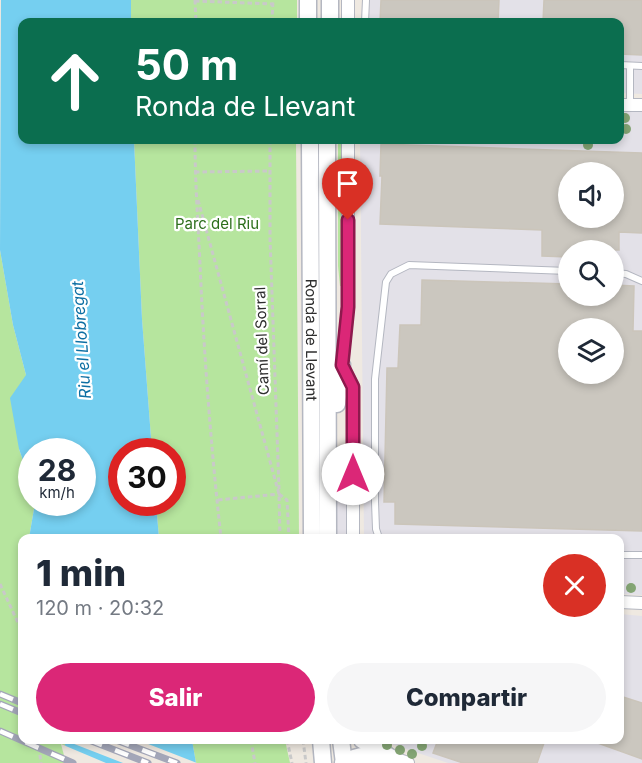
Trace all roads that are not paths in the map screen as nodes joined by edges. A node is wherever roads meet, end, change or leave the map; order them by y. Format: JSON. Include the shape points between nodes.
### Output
{"nodes":[{"id":1,"x":308,"y":0,"type":"edge"},
{"id":2,"x":330,"y":0,"type":"edge"},
{"id":3,"x":348,"y":0,"type":"edge"},
{"id":4,"x":366,"y":0,"type":"edge"},
{"id":5,"x":308,"y":18,"type":"edge"},
{"id":6,"x":330,"y":18,"type":"edge"},
{"id":7,"x":348,"y":18,"type":"edge"},
{"id":8,"x":365,"y":18,"type":"edge"},
{"id":9,"x":624,"y":65,"type":"edge"},
{"id":10,"x":630,"y":66,"type":"junction"},
{"id":11,"x":642,"y":66,"type":"edge"},
{"id":12,"x":630,"y":105,"type":"edge"},
{"id":13,"x":310,"y":144,"type":"edge"},
{"id":14,"x":327,"y":144,"type":"edge"},
{"id":15,"x":348,"y":144,"type":"edge"},
{"id":16,"x":558,"y":271,"type":"edge"},
{"id":17,"x":624,"y":274,"type":"edge"},
{"id":18,"x":642,"y":281,"type":"edge"},
{"id":19,"x":342,"y":365,"type":"junction"},
{"id":20,"x":329,"y":471,"type":"junction"},
{"id":21,"x":312,"y":534,"type":"edge"},
{"id":22,"x":328,"y":534,"type":"edge"},
{"id":23,"x":352,"y":534,"type":"edge"},
{"id":24,"x":378,"y":534,"type":"edge"},
{"id":25,"x":624,"y":555,"type":"edge"},
{"id":26,"x":642,"y":555,"type":"edge"},
{"id":27,"x":624,"y":602,"type":"edge"},
{"id":28,"x":642,"y":603,"type":"edge"},
{"id":29,"x":321,"y":744,"type":"edge"},
{"id":30,"x":342,"y":744,"type":"edge"},
{"id":31,"x":369,"y":744,"type":"edge"},
{"id":32,"x":390,"y":757,"type":"junction"},
{"id":33,"x":323,"y":763,"type":"edge"},
{"id":34,"x":344,"y":763,"type":"edge"},
{"id":35,"x":408,"y":763,"type":"edge"}],
"edges":[{"from":1,"to":5,"type":"main road"},
{"from":2,"to":6,"type":"main road"},
{"from":3,"to":7,"type":"street"},
{"from":4,"to":8,"type":"lane"},
{"from":9,"to":10,"type":"lane"},
{"from":10,"to":11,"type":"lane"},
{"from":10,"to":12,"type":"lane"},
{"from":13,"to":21,"type":"main road","name":"Ronda de Llevant"},
{"from":14,"to":20,"type":"main road","name":"Ronda de Llevant"},
{"from":15,"to":19,"type":"street","name":"Ronda de Llevant","via":[[348,307]]},
{"from":16,"to":24,"type":"lane","via":[[416,265],[391,274],[386,282],[375,379]]},
{"from":17,"to":18,"type":"lane"},
{"from":19,"to":20,"type":"main road"},
{"from":19,"to":23,"type":"street","via":[[353,387]]},
{"from":20,"to":22,"type":"main road","name":"Ronda de Llevant"},
{"from":25,"to":26,"type":"lane"},
{"from":27,"to":28,"type":"street"},
{"from":29,"to":33,"type":"main road"},
{"from":30,"to":34,"type":"main road"},
{"from":31,"to":32,"type":"main road"},
{"from":32,"to":34,"type":"main road","via":[[357,756]]},
{"from":32,"to":35,"type":"street"}]}
